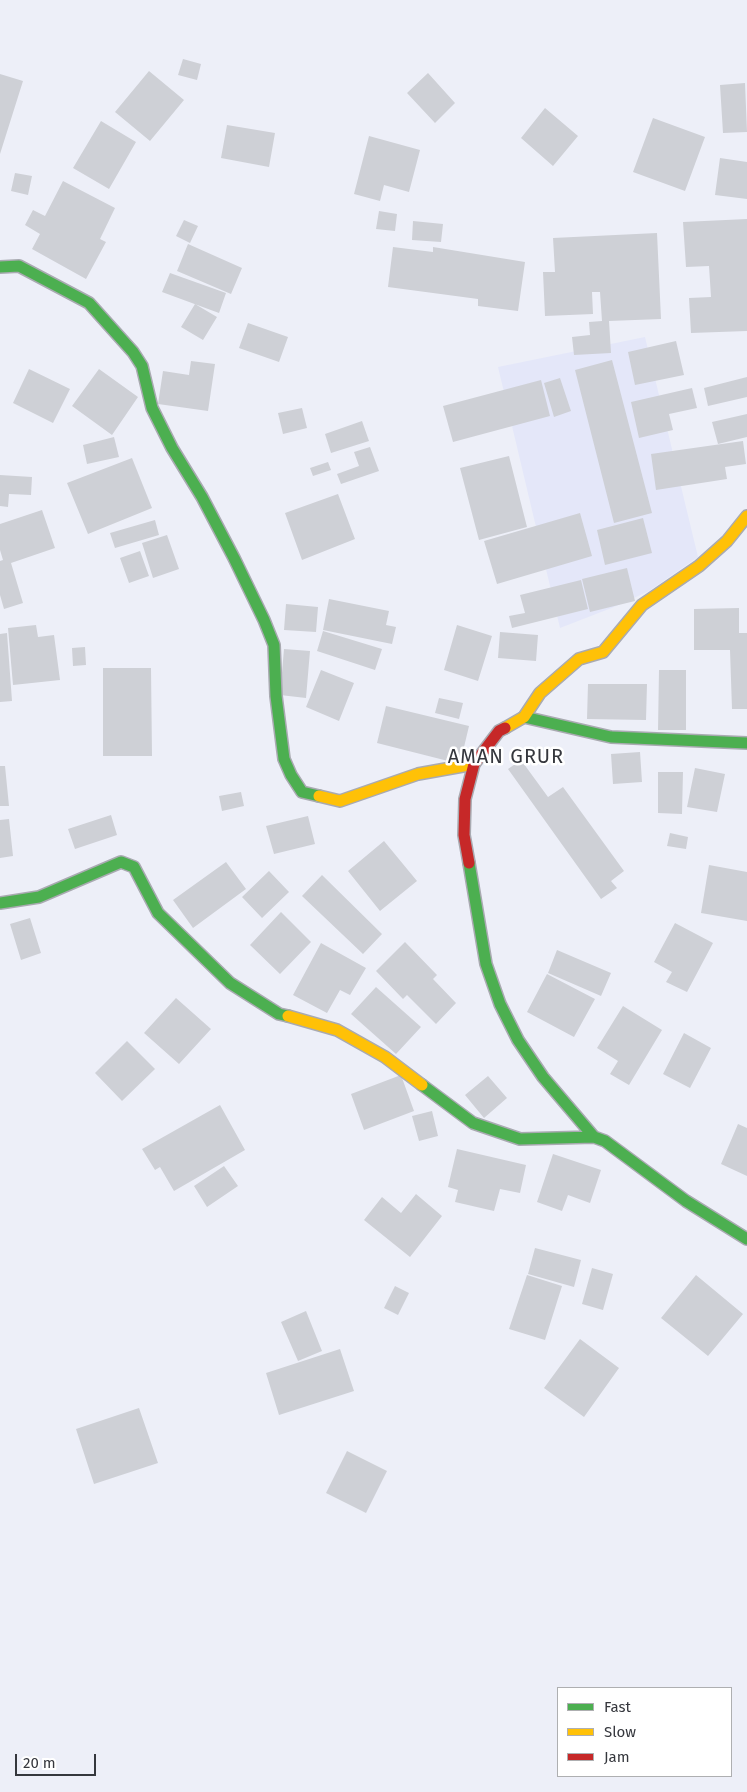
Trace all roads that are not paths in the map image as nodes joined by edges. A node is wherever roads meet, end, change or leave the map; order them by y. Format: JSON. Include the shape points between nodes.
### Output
{"nodes":[{"id":1,"x":0,"y":267,"type":"edge"},
{"id":2,"x":747,"y":516,"type":"edge"},
{"id":3,"x":524,"y":717,"type":"junction"},
{"id":4,"x":747,"y":743,"type":"edge"},
{"id":5,"x":474,"y":764,"type":"junction"},
{"id":6,"x":0,"y":903,"type":"edge"},
{"id":7,"x":594,"y":1137,"type":"junction"},
{"id":8,"x":747,"y":1239,"type":"edge"}],
"edges":[{"from":1,"to":5,"type":"street","via":[[19,266],[89,303],[142,366],[152,408],[234,558],[274,644],[276,696],[284,759],[302,792],[340,801],[418,774]]},
{"from":2,"to":3,"type":"street","via":[[727,541],[699,566],[642,605],[603,652],[579,659],[560,674]]},
{"from":3,"to":4,"type":"street","via":[[611,737]]},
{"from":3,"to":5,"type":"street","via":[[499,731]]},
{"from":5,"to":7,"type":"street","via":[[465,799],[464,834],[486,964],[500,1004],[518,1040],[543,1077]]},
{"from":6,"to":7,"type":"street","via":[[38,897],[121,862],[134,867],[158,912],[230,983],[279,1014],[337,1030],[385,1057],[473,1123],[520,1139]]},
{"from":7,"to":8,"type":"street","via":[[605,1141],[686,1201]]}]}
